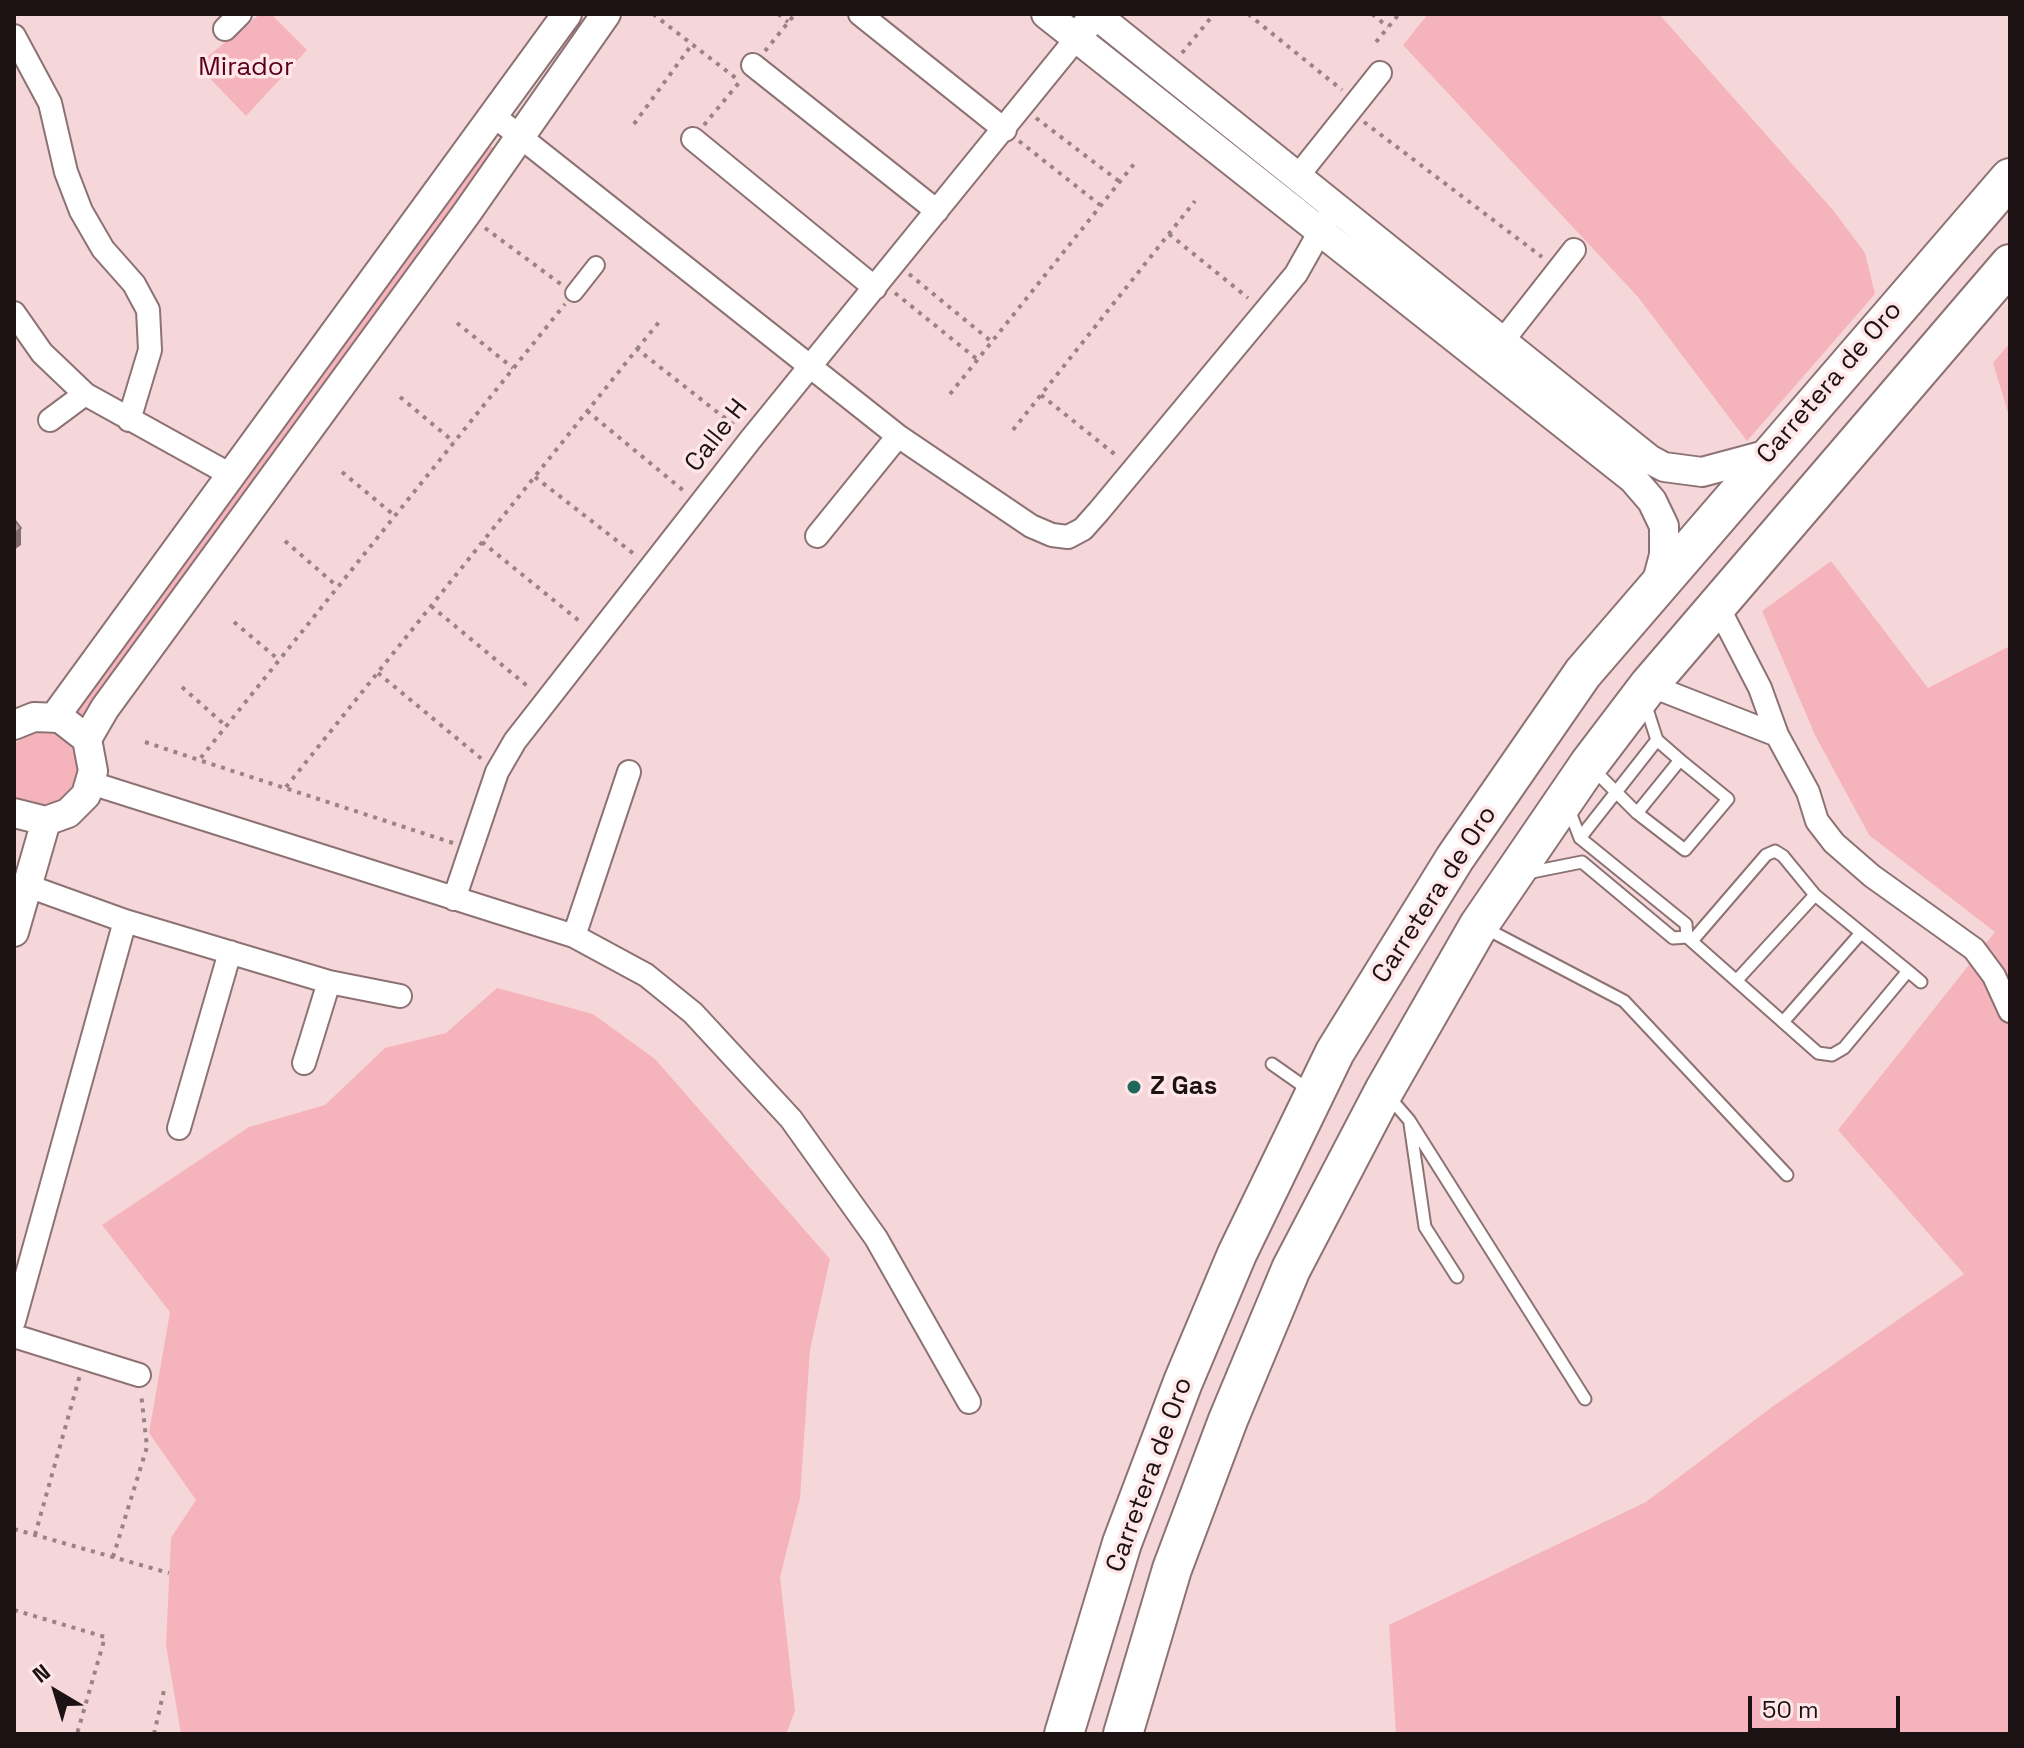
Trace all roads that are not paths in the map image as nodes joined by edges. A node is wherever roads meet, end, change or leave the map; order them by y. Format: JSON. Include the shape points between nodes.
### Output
{"nodes":[{"id":1,"x":567,"y":14,"type":"edge"},
{"id":2,"x":606,"y":14,"type":"edge"},
{"id":3,"x":860,"y":14,"type":"edge"},
{"id":4,"x":1046,"y":14,"type":"edge"},
{"id":5,"x":1095,"y":14,"type":"edge"},
{"id":6,"x":14,"y":36,"type":"edge"},
{"id":7,"x":1076,"y":39,"type":"junction"},
{"id":8,"x":746,"y":73,"type":"road end"},
{"id":9,"x":1380,"y":73,"type":"dead end"},
{"id":10,"x":494,"y":116,"type":"junction"},
{"id":11,"x":1005,"y":130,"type":"junction"},
{"id":12,"x":522,"y":137,"type":"junction"},
{"id":13,"x":693,"y":139,"type":"road end"},
{"id":14,"x":1297,"y":177,"type":"junction"},
{"id":15,"x":2010,"y":178,"type":"edge"},
{"id":16,"x":937,"y":211,"type":"junction"},
{"id":17,"x":1327,"y":219,"type":"junction"},
{"id":18,"x":1574,"y":250,"type":"dead end"},
{"id":19,"x":2010,"y":264,"type":"edge"},
{"id":20,"x":596,"y":265,"type":"dead end"},
{"id":21,"x":878,"y":285,"type":"junction"},
{"id":22,"x":574,"y":293,"type":"road end"},
{"id":23,"x":14,"y":313,"type":"edge"},
{"id":24,"x":1501,"y":343,"type":"junction"},
{"id":25,"x":811,"y":364,"type":"junction"},
{"id":26,"x":85,"y":394,"type":"junction"},
{"id":27,"x":50,"y":420,"type":"dead end"},
{"id":28,"x":129,"y":420,"type":"junction"},
{"id":29,"x":898,"y":436,"type":"junction"},
{"id":30,"x":1769,"y":454,"type":"junction"},
{"id":31,"x":231,"y":475,"type":"junction"},
{"id":32,"x":817,"y":536,"type":"dead end"},
{"id":33,"x":1656,"y":585,"type":"junction"},
{"id":34,"x":1717,"y":605,"type":"junction"},
{"id":35,"x":1646,"y":689,"type":"junction"},
{"id":36,"x":54,"y":718,"type":"junction"},
{"id":37,"x":14,"y":725,"type":"edge"},
{"id":38,"x":1777,"y":735,"type":"junction"},
{"id":39,"x":87,"y":739,"type":"junction"},
{"id":40,"x":1657,"y":740,"type":"junction"},
{"id":41,"x":1680,"y":760,"type":"junction"},
{"id":42,"x":1589,"y":764,"type":"junction"},
{"id":43,"x":629,"y":772,"type":"dead end"},
{"id":44,"x":91,"y":783,"type":"junction"},
{"id":45,"x":1616,"y":792,"type":"junction"},
{"id":46,"x":1565,"y":799,"type":"junction"},
{"id":47,"x":14,"y":813,"type":"edge"},
{"id":48,"x":1637,"y":813,"type":"junction"},
{"id":49,"x":46,"y":821,"type":"junction"},
{"id":50,"x":1580,"y":838,"type":"junction"},
{"id":51,"x":1511,"y":878,"type":"junction"},
{"id":52,"x":28,"y":886,"type":"junction"},
{"id":53,"x":1815,"y":895,"type":"junction"},
{"id":54,"x":454,"y":899,"type":"junction"},
{"id":55,"x":125,"y":921,"type":"junction"},
{"id":56,"x":1479,"y":925,"type":"junction"},
{"id":57,"x":14,"y":932,"type":"edge"},
{"id":58,"x":1688,"y":934,"type":"junction"},
{"id":59,"x":1860,"y":934,"type":"junction"},
{"id":60,"x":574,"y":936,"type":"junction"},
{"id":61,"x":230,"y":952,"type":"junction"},
{"id":62,"x":1908,"y":971,"type":"junction"},
{"id":63,"x":1737,"y":980,"type":"junction"},
{"id":64,"x":329,"y":982,"type":"junction"},
{"id":65,"x":1921,"y":982,"type":"dead end"},
{"id":66,"x":400,"y":996,"type":"dead end"},
{"id":67,"x":2010,"y":1011,"type":"edge"},
{"id":68,"x":1783,"y":1022,"type":"junction"},
{"id":69,"x":304,"y":1063,"type":"dead end"},
{"id":70,"x":1272,"y":1064,"type":"dead end"},
{"id":71,"x":1384,"y":1091,"type":"junction"},
{"id":72,"x":1316,"y":1095,"type":"junction"},
{"id":73,"x":1409,"y":1120,"type":"junction"},
{"id":74,"x":179,"y":1128,"type":"dead end"},
{"id":75,"x":1787,"y":1175,"type":"dead end"},
{"id":76,"x":1457,"y":1277,"type":"dead end"},
{"id":77,"x":14,"y":1321,"type":"edge"},
{"id":78,"x":14,"y":1336,"type":"edge"},
{"id":79,"x":139,"y":1375,"type":"road end"},
{"id":80,"x":1585,"y":1399,"type":"dead end"},
{"id":81,"x":969,"y":1402,"type":"dead end"},
{"id":82,"x":1077,"y":1691,"type":"junction"},
{"id":83,"x":1127,"y":1718,"type":"edge"},
{"id":84,"x":1064,"y":1734,"type":"edge"}],
"edges":[{"from":1,"to":10,"type":"street"},
{"from":2,"to":12,"type":"street"},
{"from":3,"to":11,"type":"street"},
{"from":4,"to":7,"type":"street"},
{"from":5,"to":7,"type":"street"},
{"from":5,"to":14,"type":"street"},
{"from":6,"to":28,"type":"street","via":[[50,103],[81,211],[148,310],[150,350]]},
{"from":7,"to":11,"type":"street","name":"Calle H"},
{"from":7,"to":17,"type":"street"},
{"from":8,"to":16,"type":"street"},
{"from":9,"to":14,"type":"street"},
{"from":10,"to":12,"type":"street"},
{"from":10,"to":31,"type":"street"},
{"from":11,"to":16,"type":"street","name":"Calle H"},
{"from":12,"to":25,"type":"street"},
{"from":12,"to":39,"type":"street"},
{"from":13,"to":21,"type":"street"},
{"from":14,"to":17,"type":"street"},
{"from":15,"to":30,"type":"highway","name":"Carretera de Oro"},
{"from":16,"to":21,"type":"street","name":"Calle H"},
{"from":17,"to":24,"type":"street"},
{"from":17,"to":29,"type":"street","via":[[1296,274],[1083,529],[1068,537],[1031,526]]},
{"from":17,"to":33,"type":"street","via":[[1633,479],[1664,526]]},
{"from":18,"to":24,"type":"street"},
{"from":19,"to":34,"type":"highway","name":"Carretera de Oro"},
{"from":20,"to":22,"type":"street"},
{"from":21,"to":25,"type":"street","name":"Calle H"},
{"from":23,"to":26,"type":"street","via":[[42,353]]},
{"from":24,"to":30,"type":"street","via":[[1664,467],[1702,472]]},
{"from":25,"to":29,"type":"street"},
{"from":25,"to":54,"type":"street","name":"Calle H","via":[[515,741],[497,772]]},
{"from":26,"to":27,"type":"street"},
{"from":26,"to":28,"type":"street"},
{"from":28,"to":31,"type":"street"},
{"from":29,"to":32,"type":"street"},
{"from":30,"to":33,"type":"highway","name":"Carretera de Oro"},
{"from":31,"to":36,"type":"street"},
{"from":33,"to":72,"type":"highway","name":"Carretera de Oro","via":[[1583,673],[1455,858],[1335,1052]]},
{"from":34,"to":35,"type":"highway","name":"Carretera de Oro"},
{"from":34,"to":38,"type":"street","via":[[1750,665]]},
{"from":35,"to":38,"type":"street"},
{"from":35,"to":40,"type":"lane"},
{"from":35,"to":42,"type":"highway","name":"Carretera de Oro"},
{"from":36,"to":37,"type":"street","via":[[34,717]]},
{"from":36,"to":39,"type":"street"},
{"from":38,"to":67,"type":"street","via":[[1817,821],[1834,843],[1974,949]]},
{"from":39,"to":44,"type":"street"},
{"from":40,"to":41,"type":"lane"},
{"from":40,"to":45,"type":"lane"},
{"from":41,"to":48,"type":"lane"},
{"from":41,"to":48,"type":"lane","via":[[1728,799],[1685,850]]},
{"from":42,"to":45,"type":"lane"},
{"from":42,"to":46,"type":"highway","name":"Carretera de Oro"},
{"from":43,"to":60,"type":"street"},
{"from":44,"to":49,"type":"street","via":[[78,805]]},
{"from":44,"to":54,"type":"street"},
{"from":45,"to":48,"type":"lane"},
{"from":45,"to":50,"type":"lane"},
{"from":46,"to":50,"type":"lane"},
{"from":46,"to":51,"type":"highway","name":"Carretera de Oro"},
{"from":47,"to":49,"type":"street"},
{"from":49,"to":52,"type":"street"},
{"from":50,"to":58,"type":"lane"},
{"from":51,"to":56,"type":"highway","name":"Carretera de Oro"},
{"from":51,"to":58,"type":"lane","via":[[1582,862],[1673,938]]},
{"from":52,"to":55,"type":"street"},
{"from":52,"to":57,"type":"street"},
{"from":53,"to":58,"type":"lane","via":[[1775,851]]},
{"from":53,"to":59,"type":"lane"},
{"from":53,"to":63,"type":"lane"},
{"from":54,"to":60,"type":"street"},
{"from":55,"to":61,"type":"street"},
{"from":55,"to":77,"type":"street"},
{"from":56,"to":71,"type":"highway","name":"Carretera de Oro"},
{"from":56,"to":75,"type":"lane","via":[[1624,1001]]},
{"from":58,"to":63,"type":"lane"},
{"from":59,"to":62,"type":"lane"},
{"from":59,"to":68,"type":"lane"},
{"from":60,"to":81,"type":"street","via":[[670,992],[791,1119],[876,1238]]},
{"from":61,"to":64,"type":"street"},
{"from":61,"to":74,"type":"street"},
{"from":62,"to":65,"type":"lane"},
{"from":62,"to":68,"type":"lane","via":[[1844,1048],[1832,1055],[1818,1053]]},
{"from":63,"to":68,"type":"lane"},
{"from":64,"to":66,"type":"street"},
{"from":64,"to":69,"type":"street"},
{"from":70,"to":72,"type":"lane"},
{"from":71,"to":73,"type":"lane"},
{"from":71,"to":83,"type":"highway","name":"Carretera de Oro","via":[[1291,1269],[1228,1420],[1172,1569]]},
{"from":72,"to":82,"type":"highway","name":"Carretera de Oro","via":[[1237,1254],[1183,1382],[1122,1543]]},
{"from":73,"to":76,"type":"lane","via":[[1425,1227]]},
{"from":73,"to":80,"type":"lane"},
{"from":78,"to":79,"type":"street"},
{"from":82,"to":83,"type":"highway","via":[[1086,1711],[1099,1719]]},
{"from":82,"to":84,"type":"highway","name":"Carretera de Oro"}]}
